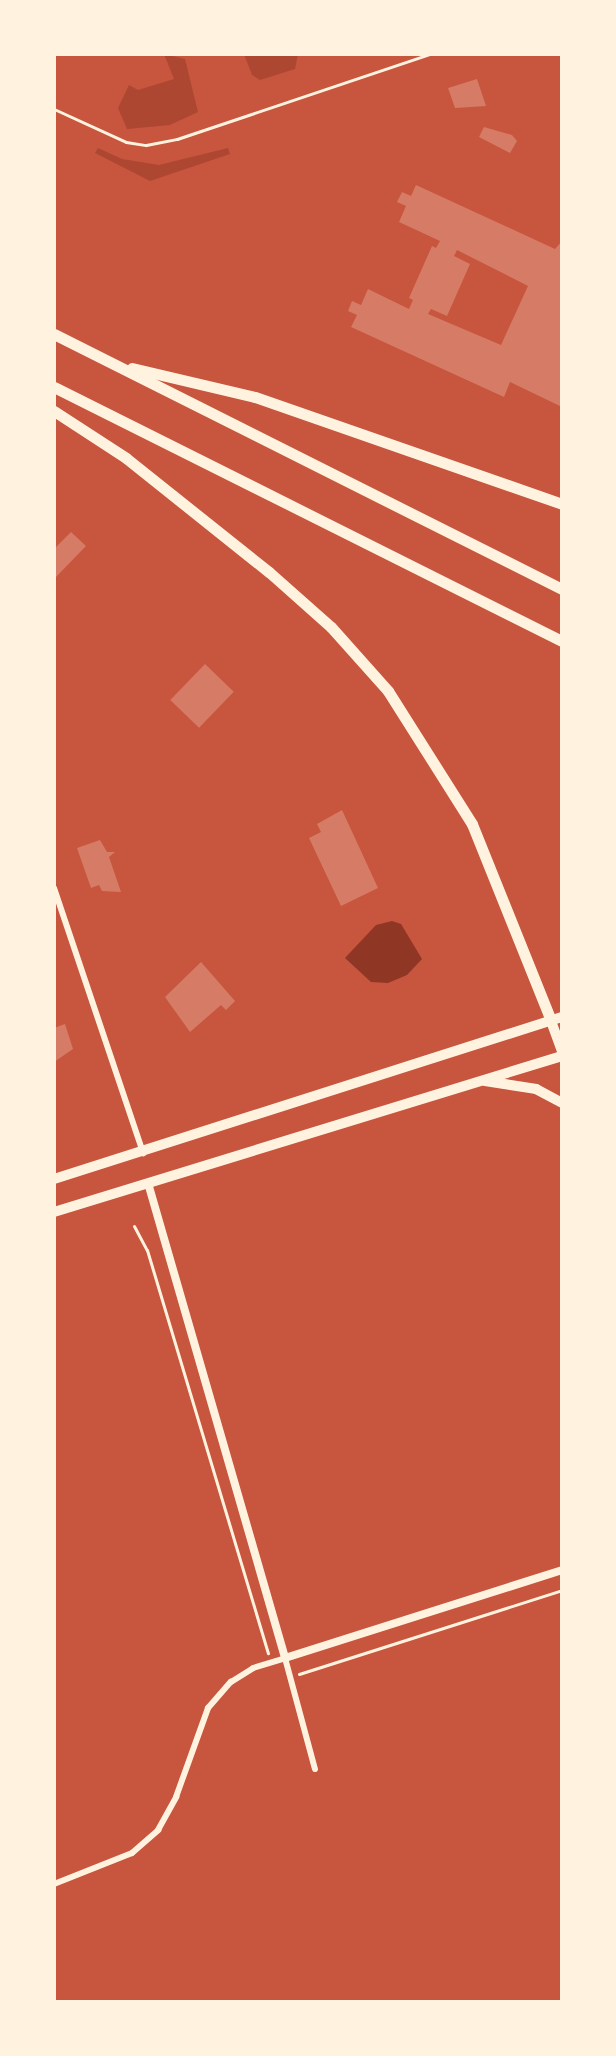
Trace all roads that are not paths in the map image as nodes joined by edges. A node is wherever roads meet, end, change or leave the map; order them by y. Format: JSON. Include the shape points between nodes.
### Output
{"nodes":[{"id":1,"x":430,"y":54,"type":"edge"},
{"id":2,"x":54,"y":109,"type":"edge"},
{"id":3,"x":54,"y":334,"type":"edge"},
{"id":4,"x":112,"y":363,"type":"junction"},
{"id":5,"x":54,"y":387,"type":"edge"},
{"id":6,"x":54,"y":411,"type":"edge"},
{"id":7,"x":562,"y":504,"type":"edge"},
{"id":8,"x":562,"y":589,"type":"edge"},
{"id":9,"x":562,"y":641,"type":"edge"},
{"id":10,"x":54,"y":888,"type":"edge"},
{"id":11,"x":556,"y":1019,"type":"edge"},
{"id":12,"x":562,"y":1031,"type":"edge"},
{"id":13,"x":562,"y":1053,"type":"edge"},
{"id":14,"x":483,"y":1080,"type":"junction"},
{"id":15,"x":562,"y":1103,"type":"edge"},
{"id":16,"x":143,"y":1153,"type":"junction"},
{"id":17,"x":54,"y":1179,"type":"edge"},
{"id":18,"x":148,"y":1183,"type":"junction"},
{"id":19,"x":54,"y":1212,"type":"edge"},
{"id":20,"x":562,"y":1570,"type":"edge"},
{"id":21,"x":285,"y":1658,"type":"junction"},
{"id":22,"x":315,"y":1769,"type":"dead end"},
{"id":23,"x":54,"y":1884,"type":"edge"}],
"edges":[{"from":1,"to":2,"type":"lane","via":[[146,145],[126,142]]},
{"from":3,"to":4,"type":"highway"},
{"from":4,"to":7,"type":"highway","via":[[255,397]]},
{"from":4,"to":8,"type":"highway"},
{"from":5,"to":9,"type":"highway"},
{"from":6,"to":11,"type":"highway","via":[[126,458],[280,582],[331,627],[388,691],[472,824]]},
{"from":10,"to":16,"type":"street"},
{"from":11,"to":12,"type":"highway"},
{"from":11,"to":13,"type":"highway"},
{"from":11,"to":16,"type":"highway"},
{"from":13,"to":14,"type":"highway"},
{"from":14,"to":15,"type":"highway","via":[[536,1089]]},
{"from":14,"to":18,"type":"highway"},
{"from":16,"to":17,"type":"highway"},
{"from":18,"to":19,"type":"highway"},
{"from":18,"to":21,"type":"street"},
{"from":20,"to":21,"type":"street"},
{"from":21,"to":22,"type":"street"},
{"from":21,"to":23,"type":"street","via":[[231,1682],[208,1708],[158,1830],[132,1853]]}]}
